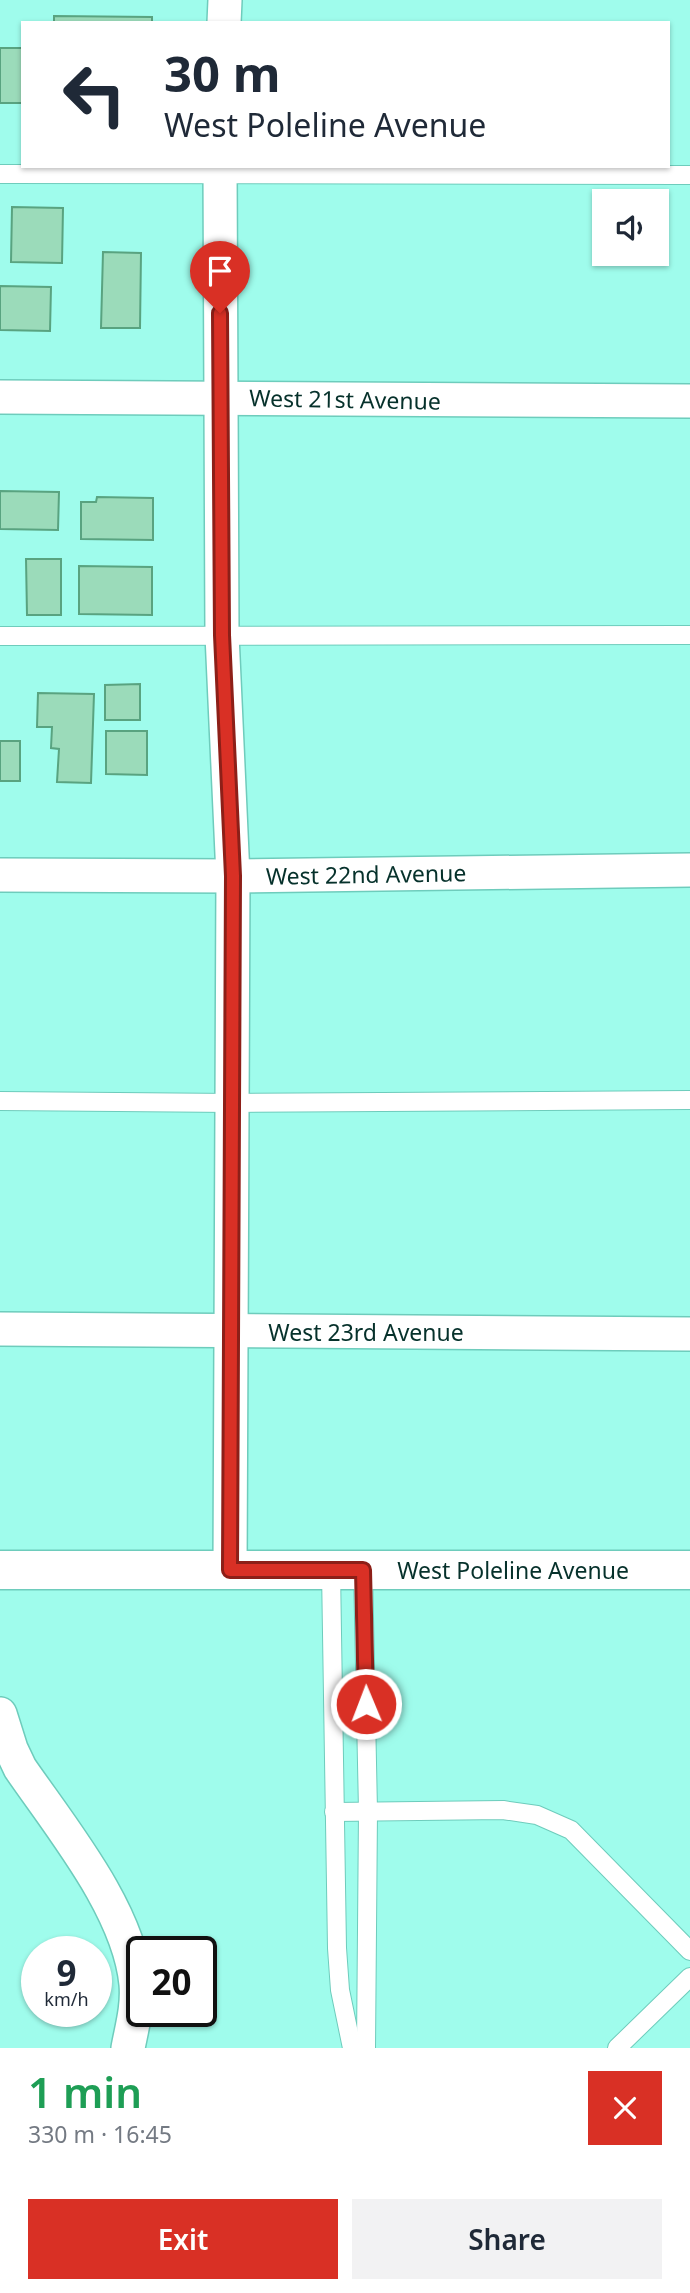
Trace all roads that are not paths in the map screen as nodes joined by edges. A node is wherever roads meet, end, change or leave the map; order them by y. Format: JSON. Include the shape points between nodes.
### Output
{"nodes":[{"id":1,"x":225,"y":0,"type":"edge"},
{"id":2,"x":224,"y":21,"type":"edge"},
{"id":3,"x":220,"y":170,"type":"edge"},
{"id":4,"x":0,"y":174,"type":"edge"},
{"id":5,"x":690,"y":175,"type":"edge"},
{"id":6,"x":0,"y":397,"type":"edge"},
{"id":7,"x":220,"y":397,"type":"junction"},
{"id":8,"x":690,"y":401,"type":"edge"},
{"id":9,"x":222,"y":635,"type":"junction"},
{"id":10,"x":690,"y":635,"type":"edge"},
{"id":11,"x":0,"y":636,"type":"edge"},
{"id":12,"x":690,"y":870,"type":"edge"},
{"id":13,"x":0,"y":875,"type":"edge"},
{"id":14,"x":233,"y":876,"type":"junction"},
{"id":15,"x":690,"y":1100,"type":"edge"},
{"id":16,"x":0,"y":1101,"type":"edge"},
{"id":17,"x":233,"y":1103,"type":"junction"},
{"id":18,"x":0,"y":1329,"type":"edge"},
{"id":19,"x":232,"y":1331,"type":"junction"},
{"id":20,"x":690,"y":1334,"type":"edge"},
{"id":21,"x":230,"y":1570,"type":"junction"},
{"id":22,"x":347,"y":1570,"type":"junction"},
{"id":23,"x":690,"y":1570,"type":"edge"},
{"id":24,"x":1,"y":1577,"type":"edge"},
{"id":25,"x":0,"y":1714,"type":"edge"},
{"id":26,"x":368,"y":1811,"type":"junction"},
{"id":27,"x":334,"y":1812,"type":"junction"},
{"id":28,"x":690,"y":1951,"type":"edge"},
{"id":29,"x":690,"y":1977,"type":"edge"},
{"id":30,"x":128,"y":2048,"type":"edge"},
{"id":31,"x":352,"y":2048,"type":"edge"},
{"id":32,"x":366,"y":2048,"type":"edge"},
{"id":33,"x":617,"y":2048,"type":"edge"}],
"edges":[{"from":1,"to":2,"type":"street"},
{"from":3,"to":4,"type":"lane"},
{"from":3,"to":5,"type":"lane"},
{"from":3,"to":7,"type":"street"},
{"from":6,"to":7,"type":"street","name":"West 21st Avenue"},
{"from":7,"to":8,"type":"street","name":"West 21st Avenue"},
{"from":7,"to":9,"type":"street"},
{"from":9,"to":10,"type":"lane"},
{"from":9,"to":11,"type":"lane"},
{"from":9,"to":14,"type":"street"},
{"from":12,"to":14,"type":"street","name":"West 22nd Avenue"},
{"from":13,"to":14,"type":"street","name":"West 22nd Avenue"},
{"from":14,"to":17,"type":"street"},
{"from":15,"to":17,"type":"lane"},
{"from":16,"to":17,"type":"lane"},
{"from":17,"to":19,"type":"street"},
{"from":18,"to":19,"type":"street","name":"West 23rd Avenue"},
{"from":19,"to":20,"type":"street","name":"West 23rd Avenue"},
{"from":19,"to":21,"type":"street"},
{"from":21,"to":22,"type":"street","name":"West Poleline Avenue"},
{"from":21,"to":24,"type":"street","name":"West Poleline Avenue"},
{"from":22,"to":23,"type":"street","name":"West Poleline Avenue"},
{"from":22,"to":26,"type":"lane"},
{"from":22,"to":27,"type":"lane"},
{"from":25,"to":30,"type":"street","via":[[20,1768],[96,1880],[129,1944],[136,2006]]},
{"from":26,"to":27,"type":"lane"},
{"from":26,"to":28,"type":"lane","via":[[503,1810],[537,1815],[571,1830]]},
{"from":26,"to":32,"type":"lane"},
{"from":27,"to":31,"type":"lane","via":[[340,1990]]},
{"from":29,"to":33,"type":"lane"}]}
